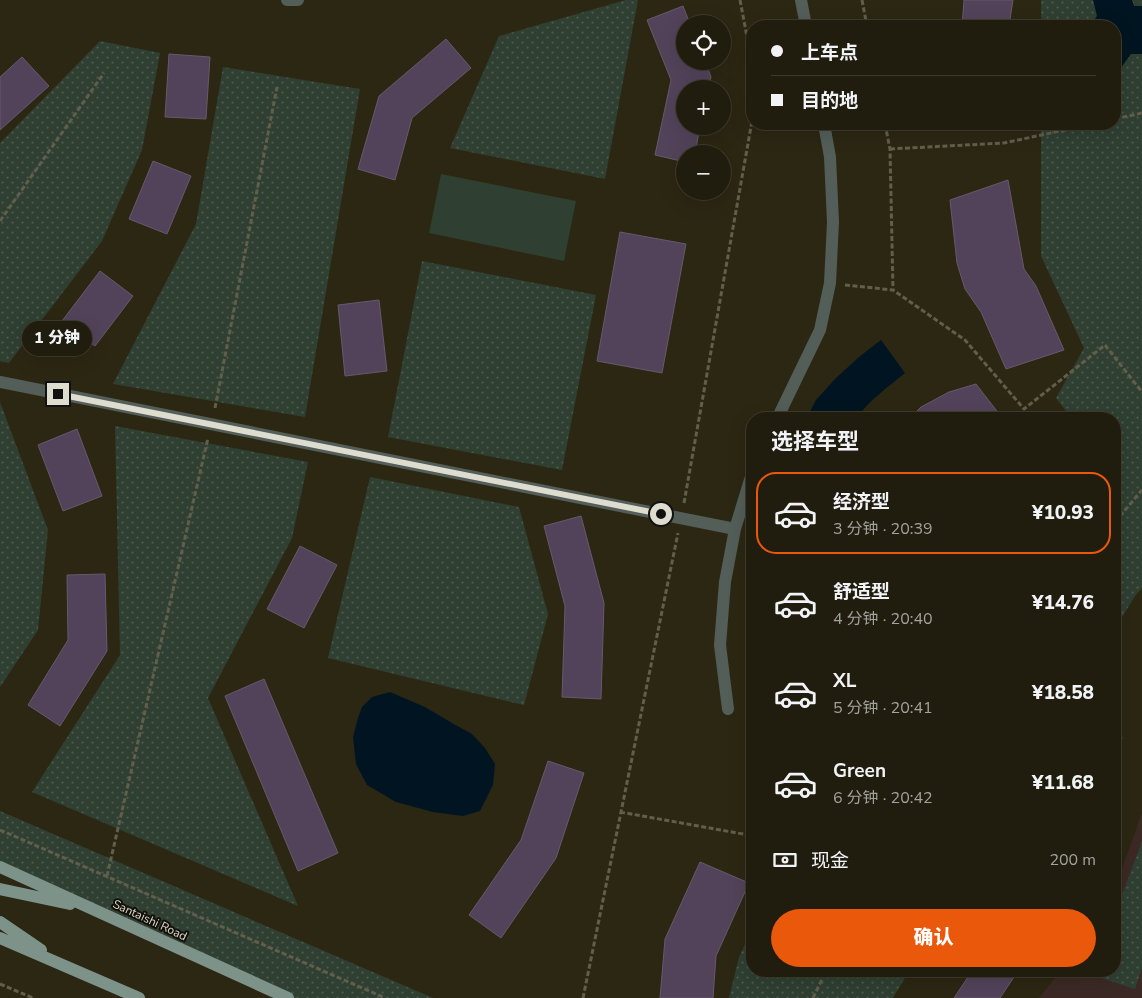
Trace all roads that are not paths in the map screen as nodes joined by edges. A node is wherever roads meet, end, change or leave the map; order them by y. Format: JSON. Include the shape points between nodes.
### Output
{"nodes":[{"id":1,"x":287,"y":0,"type":"edge"},
{"id":2,"x":293,"y":0,"type":"edge"},
{"id":3,"x":298,"y":0,"type":"edge"},
{"id":4,"x":801,"y":0,"type":"edge"},
{"id":5,"x":805,"y":20,"type":"edge"},
{"id":6,"x":825,"y":130,"type":"edge"},
{"id":7,"x":0,"y":382,"type":"edge"},
{"id":8,"x":781,"y":412,"type":"edge"},
{"id":9,"x":746,"y":493,"type":"edge"},
{"id":10,"x":735,"y":529,"type":"junction"},
{"id":11,"x":728,"y":709,"type":"dead end"},
{"id":12,"x":0,"y":867,"type":"edge"},
{"id":13,"x":0,"y":889,"type":"edge"},
{"id":14,"x":92,"y":908,"type":"junction"},
{"id":15,"x":0,"y":922,"type":"edge"},
{"id":16,"x":0,"y":938,"type":"edge"},
{"id":17,"x":67,"y":967,"type":"junction"},
{"id":18,"x":139,"y":998,"type":"edge"},
{"id":19,"x":288,"y":998,"type":"edge"}],
"edges":[{"from":1,"to":2,"type":"street"},
{"from":2,"to":3,"type":"street"},
{"from":4,"to":5,"type":"street"},
{"from":6,"to":8,"type":"street","via":[[832,194],[830,283],[820,330]]},
{"from":7,"to":10,"type":"street"},
{"from":9,"to":10,"type":"street"},
{"from":10,"to":11,"type":"street","via":[[725,582],[720,645]]},
{"from":12,"to":14,"type":"main road","name":"Santaishi Road"},
{"from":13,"to":14,"type":"main road"},
{"from":14,"to":19,"type":"main road","name":"Santaishi Road"},
{"from":15,"to":17,"type":"main road"},
{"from":16,"to":17,"type":"main road"},
{"from":17,"to":18,"type":"main road"}]}
